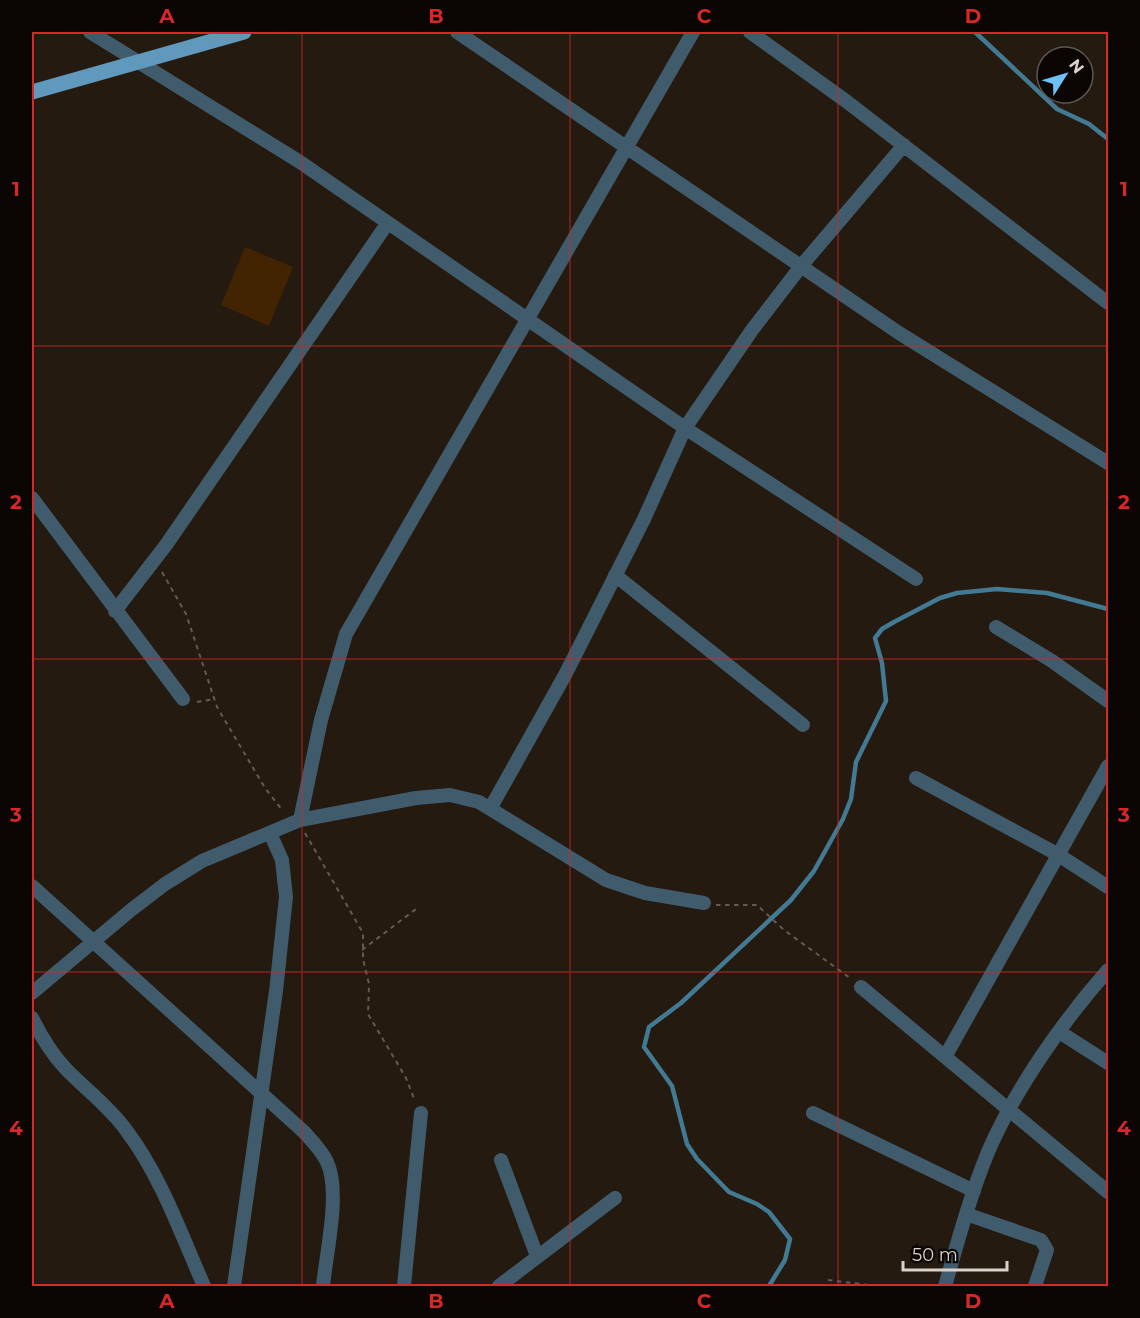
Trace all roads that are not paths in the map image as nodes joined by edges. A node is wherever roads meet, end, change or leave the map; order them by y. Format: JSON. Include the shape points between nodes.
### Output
{"nodes":[{"id":1,"x":90,"y":32,"type":"edge"},
{"id":2,"x":244,"y":32,"type":"edge"},
{"id":3,"x":457,"y":32,"type":"edge"},
{"id":4,"x":693,"y":32,"type":"edge"},
{"id":5,"x":750,"y":32,"type":"edge"},
{"id":6,"x":137,"y":62,"type":"junction"},
{"id":7,"x":109,"y":70,"type":"junction"},
{"id":8,"x":32,"y":92,"type":"edge"},
{"id":9,"x":32,"y":103,"type":"edge"},
{"id":10,"x":904,"y":145,"type":"junction"},
{"id":11,"x":628,"y":149,"type":"junction"},
{"id":12,"x":387,"y":224,"type":"junction"},
{"id":13,"x":802,"y":265,"type":"junction"},
{"id":14,"x":1108,"y":303,"type":"edge"},
{"id":15,"x":528,"y":321,"type":"junction"},
{"id":16,"x":685,"y":428,"type":"junction"},
{"id":17,"x":1108,"y":463,"type":"edge"},
{"id":18,"x":32,"y":498,"type":"edge"},
{"id":19,"x":615,"y":575,"type":"junction"},
{"id":20,"x":916,"y":579,"type":"dead end"},
{"id":21,"x":115,"y":611,"type":"junction"},
{"id":22,"x":996,"y":627,"type":"dead end"},
{"id":23,"x":183,"y":699,"type":"road end"},
{"id":24,"x":1108,"y":701,"type":"edge"},
{"id":25,"x":803,"y":724,"type":"dead end"},
{"id":26,"x":1108,"y":766,"type":"edge"},
{"id":27,"x":916,"y":777,"type":"dead end"},
{"id":28,"x":490,"y":809,"type":"junction"},
{"id":29,"x":300,"y":820,"type":"junction"},
{"id":30,"x":270,"y":833,"type":"junction"},
{"id":31,"x":1058,"y":854,"type":"junction"},
{"id":32,"x":32,"y":886,"type":"edge"},
{"id":33,"x":1108,"y":887,"type":"edge"},
{"id":34,"x":705,"y":903,"type":"road end"},
{"id":35,"x":92,"y":942,"type":"junction"},
{"id":36,"x":1108,"y":970,"type":"edge"},
{"id":37,"x":861,"y":987,"type":"road end"},
{"id":38,"x":32,"y":993,"type":"edge"},
{"id":39,"x":32,"y":1018,"type":"edge"},
{"id":40,"x":1061,"y":1033,"type":"junction"},
{"id":41,"x":945,"y":1057,"type":"junction"},
{"id":42,"x":1108,"y":1063,"type":"edge"},
{"id":43,"x":260,"y":1094,"type":"junction"},
{"id":44,"x":1009,"y":1109,"type":"junction"},
{"id":45,"x":421,"y":1113,"type":"road end"},
{"id":46,"x":813,"y":1113,"type":"dead end"},
{"id":47,"x":501,"y":1160,"type":"dead end"},
{"id":48,"x":974,"y":1191,"type":"junction"},
{"id":49,"x":1108,"y":1192,"type":"edge"},
{"id":50,"x":615,"y":1198,"type":"dead end"},
{"id":51,"x":966,"y":1214,"type":"junction"},
{"id":52,"x":537,"y":1256,"type":"junction"},
{"id":53,"x":204,"y":1287,"type":"edge"},
{"id":54,"x":234,"y":1287,"type":"edge"},
{"id":55,"x":322,"y":1287,"type":"edge"},
{"id":56,"x":404,"y":1287,"type":"edge"},
{"id":57,"x":499,"y":1287,"type":"edge"},
{"id":58,"x":945,"y":1287,"type":"edge"},
{"id":59,"x":1035,"y":1287,"type":"edge"}],
"edges":[{"from":1,"to":6,"type":"street"},
{"from":2,"to":6,"type":"main road"},
{"from":3,"to":11,"type":"street"},
{"from":4,"to":11,"type":"street"},
{"from":5,"to":10,"type":"street"},
{"from":6,"to":7,"type":"main road"},
{"from":6,"to":12,"type":"street","via":[[300,162]]},
{"from":7,"to":8,"type":"main road"},
{"from":7,"to":9,"type":"main road"},
{"from":10,"to":13,"type":"street"},
{"from":10,"to":14,"type":"street"},
{"from":11,"to":13,"type":"street"},
{"from":11,"to":15,"type":"street"},
{"from":12,"to":15,"type":"street"},
{"from":12,"to":21,"type":"street"},
{"from":13,"to":16,"type":"street"},
{"from":13,"to":17,"type":"street","via":[[899,333]]},
{"from":15,"to":16,"type":"street"},
{"from":15,"to":29,"type":"street","via":[[346,634]]},
{"from":16,"to":19,"type":"street"},
{"from":16,"to":20,"type":"street"},
{"from":18,"to":21,"type":"street"},
{"from":19,"to":25,"type":"street"},
{"from":19,"to":28,"type":"street","via":[[535,733]]},
{"from":21,"to":23,"type":"street"},
{"from":22,"to":24,"type":"street"},
{"from":26,"to":31,"type":"street"},
{"from":27,"to":31,"type":"street"},
{"from":28,"to":29,"type":"street","via":[[466,797],[450,795]]},
{"from":28,"to":34,"type":"street","via":[[606,880]]},
{"from":29,"to":30,"type":"street"},
{"from":30,"to":35,"type":"street","via":[[232,847],[165,884]]},
{"from":30,"to":43,"type":"street","via":[[282,860],[286,897]]},
{"from":31,"to":33,"type":"street"},
{"from":31,"to":41,"type":"street"},
{"from":32,"to":35,"type":"street"},
{"from":35,"to":38,"type":"street"},
{"from":35,"to":43,"type":"street"},
{"from":36,"to":40,"type":"street"},
{"from":37,"to":41,"type":"street"},
{"from":39,"to":53,"type":"street","via":[[50,1050],[127,1131],[156,1179]]},
{"from":40,"to":42,"type":"street"},
{"from":40,"to":44,"type":"street"},
{"from":41,"to":44,"type":"street"},
{"from":43,"to":54,"type":"street"},
{"from":43,"to":55,"type":"street","via":[[304,1132],[329,1167],[332,1194]]},
{"from":44,"to":48,"type":"street"},
{"from":44,"to":49,"type":"street"},
{"from":45,"to":56,"type":"street"},
{"from":46,"to":48,"type":"street"},
{"from":47,"to":52,"type":"street"},
{"from":48,"to":51,"type":"street"},
{"from":50,"to":52,"type":"street"},
{"from":51,"to":58,"type":"street"},
{"from":51,"to":59,"type":"street","via":[[1046,1245]]},
{"from":52,"to":57,"type":"street"}]}
